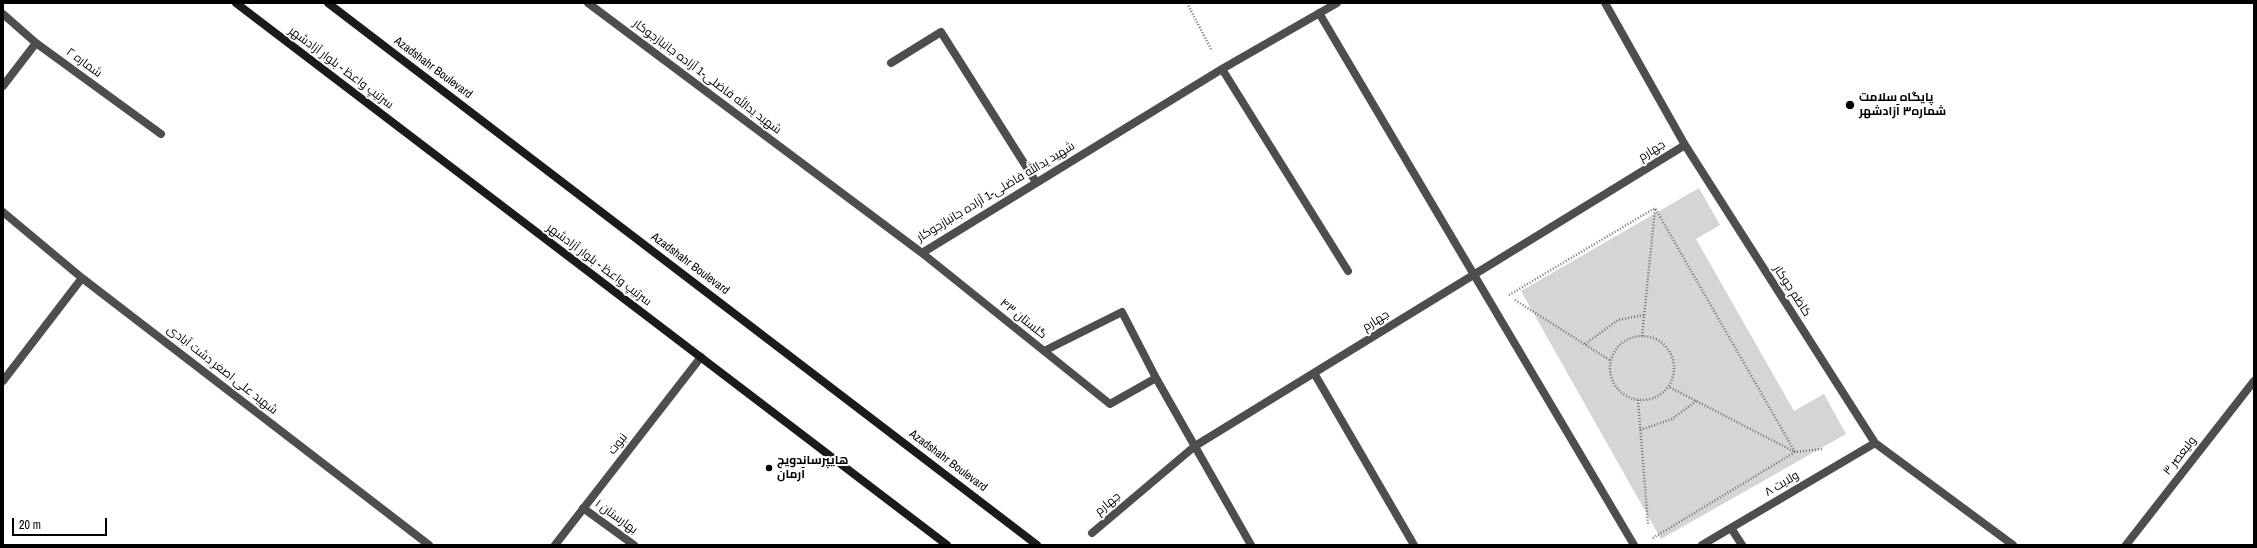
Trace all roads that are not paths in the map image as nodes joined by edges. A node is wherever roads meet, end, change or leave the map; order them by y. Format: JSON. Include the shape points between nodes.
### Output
{"nodes":[{"id":1,"x":236,"y":3,"type":"edge"},
{"id":2,"x":328,"y":3,"type":"edge"},
{"id":3,"x":588,"y":3,"type":"edge"},
{"id":4,"x":1337,"y":3,"type":"edge"},
{"id":5,"x":1605,"y":3,"type":"edge"},
{"id":6,"x":1319,"y":13,"type":"junction"},
{"id":7,"x":3,"y":14,"type":"edge"},
{"id":8,"x":36,"y":43,"type":"junction"},
{"id":9,"x":891,"y":63,"type":"dead end"},
{"id":10,"x":1222,"y":69,"type":"junction"},
{"id":11,"x":3,"y":86,"type":"edge"},
{"id":12,"x":161,"y":134,"type":"dead end"},
{"id":13,"x":1685,"y":145,"type":"junction"},
{"id":14,"x":1036,"y":182,"type":"junction"},
{"id":15,"x":3,"y":212,"type":"edge"},
{"id":16,"x":922,"y":253,"type":"junction"},
{"id":17,"x":1348,"y":271,"type":"dead end"},
{"id":18,"x":1474,"y":274,"type":"junction"},
{"id":19,"x":82,"y":278,"type":"junction"},
{"id":20,"x":1044,"y":351,"type":"junction"},
{"id":21,"x":701,"y":357,"type":"junction"},
{"id":22,"x":1314,"y":373,"type":"junction"},
{"id":23,"x":1156,"y":378,"type":"junction"},
{"id":24,"x":3,"y":381,"type":"edge"},
{"id":25,"x":2254,"y":381,"type":"edge"},
{"id":26,"x":1874,"y":443,"type":"junction"},
{"id":27,"x":1195,"y":446,"type":"junction"},
{"id":28,"x":583,"y":508,"type":"junction"},
{"id":29,"x":1732,"y":528,"type":"junction"},
{"id":30,"x":1092,"y":533,"type":"dead end"},
{"id":31,"x":429,"y":545,"type":"edge"},
{"id":32,"x":555,"y":545,"type":"edge"},
{"id":33,"x":634,"y":545,"type":"edge"},
{"id":34,"x":947,"y":545,"type":"edge"},
{"id":35,"x":1038,"y":545,"type":"edge"},
{"id":36,"x":1251,"y":545,"type":"edge"},
{"id":37,"x":1414,"y":545,"type":"edge"},
{"id":38,"x":1634,"y":545,"type":"edge"},
{"id":39,"x":1702,"y":545,"type":"edge"},
{"id":40,"x":1742,"y":545,"type":"edge"},
{"id":41,"x":2013,"y":545,"type":"edge"},
{"id":42,"x":2126,"y":545,"type":"edge"}],
"edges":[{"from":1,"to":21,"type":"main road","name":"سرتیپ واعظ - بلوار آزادشهر"},
{"from":2,"to":35,"type":"main road","name":"Azadshahr Boulevard"},
{"from":3,"to":16,"type":"street","name":"شهید یدالله فاضلی-1 آزاده جانبازجوکار"},
{"from":4,"to":6,"type":"street","name":"شهید یدالله فاضلی-1 آزاده جانبازجوکار"},
{"from":5,"to":13,"type":"street","name":"کاظم جوکار"},
{"from":6,"to":10,"type":"street","name":"شهید یدالله فاضلی-1 آزاده جانبازجوکار"},
{"from":6,"to":18,"type":"street"},
{"from":7,"to":8,"type":"street","name":"شماره ۲"},
{"from":8,"to":11,"type":"street"},
{"from":8,"to":12,"type":"street","name":"شماره ۲"},
{"from":9,"to":14,"type":"street","via":[[941,32]]},
{"from":10,"to":14,"type":"street","name":"شهید یدالله فاضلی-1 آزاده جانبازجوکار"},
{"from":10,"to":17,"type":"street"},
{"from":13,"to":18,"type":"street","name":"جهارم"},
{"from":13,"to":26,"type":"street","name":"کاظم جوکار"},
{"from":14,"to":16,"type":"street","name":"شهید یدالله فاضلی-1 آزاده جانبازجوکار"},
{"from":15,"to":19,"type":"street","name":"شهید علی اصغر دشت آبادی"},
{"from":16,"to":20,"type":"street","name":"گلستان ۴۳"},
{"from":18,"to":22,"type":"street","name":"جهارم"},
{"from":18,"to":38,"type":"street"},
{"from":19,"to":24,"type":"street"},
{"from":19,"to":31,"type":"street","name":"شهید علی اصغر دشت آبادی"},
{"from":20,"to":23,"type":"street","name":"گلستان ۴۳","via":[[1110,404]]},
{"from":20,"to":23,"type":"street","via":[[1122,312]]},
{"from":21,"to":28,"type":"street","name":"نبوت"},
{"from":21,"to":34,"type":"main road","name":"سرتیپ واعظ - بلوار آزادشهر"},
{"from":22,"to":27,"type":"street","name":"جهارم"},
{"from":22,"to":37,"type":"street"},
{"from":23,"to":27,"type":"street"},
{"from":25,"to":42,"type":"street","name":"ولیعصر ۳"},
{"from":26,"to":29,"type":"street","name":"ولایت ۸"},
{"from":26,"to":41,"type":"street","name":"کاظم جوکار"},
{"from":27,"to":30,"type":"street","name":"جهارم"},
{"from":27,"to":36,"type":"street"},
{"from":28,"to":32,"type":"street","name":"نبوت"},
{"from":28,"to":33,"type":"street","name":"بهارستان ۱"},
{"from":29,"to":39,"type":"street","name":"ولایت ۸"},
{"from":29,"to":40,"type":"street"}]}
